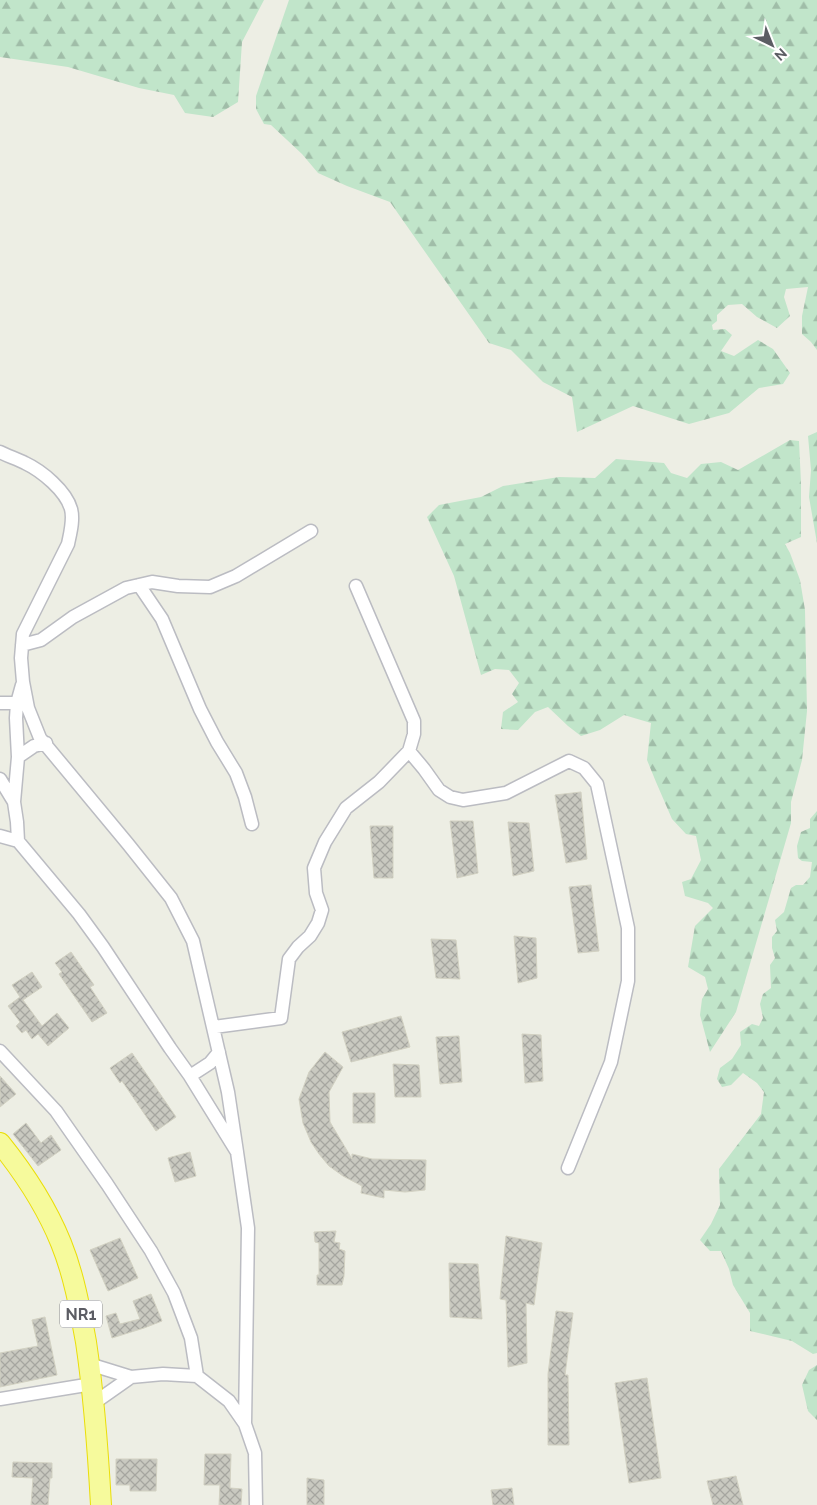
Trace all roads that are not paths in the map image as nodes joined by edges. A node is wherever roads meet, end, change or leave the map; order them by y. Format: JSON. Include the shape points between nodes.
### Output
{"nodes":[{"id":1,"x":0,"y":452,"type":"edge"},
{"id":2,"x":311,"y":531,"type":"dead end"},
{"id":3,"x":139,"y":585,"type":"junction"},
{"id":4,"x":356,"y":586,"type":"dead end"},
{"id":5,"x":22,"y":645,"type":"junction"},
{"id":6,"x":23,"y":682,"type":"junction"},
{"id":7,"x":17,"y":702,"type":"junction"},
{"id":8,"x":0,"y":703,"type":"edge"},
{"id":9,"x":46,"y":743,"type":"junction"},
{"id":10,"x":408,"y":751,"type":"junction"},
{"id":11,"x":18,"y":757,"type":"junction"},
{"id":12,"x":0,"y":779,"type":"edge"},
{"id":13,"x":14,"y":802,"type":"junction"},
{"id":14,"x":252,"y":824,"type":"dead end"},
{"id":15,"x":0,"y":836,"type":"edge"},
{"id":16,"x":18,"y":841,"type":"junction"},
{"id":17,"x":214,"y":1028,"type":"junction"},
{"id":18,"x":0,"y":1051,"type":"edge"},
{"id":19,"x":219,"y":1052,"type":"junction"},
{"id":20,"x":190,"y":1076,"type":"junction"},
{"id":21,"x":0,"y":1143,"type":"edge"},
{"id":22,"x":237,"y":1152,"type":"junction"},
{"id":23,"x":568,"y":1168,"type":"dead end"},
{"id":24,"x":89,"y":1364,"type":"junction"},
{"id":25,"x":197,"y":1376,"type":"junction"},
{"id":26,"x":131,"y":1378,"type":"junction"},
{"id":27,"x":93,"y":1394,"type":"junction"},
{"id":28,"x":0,"y":1399,"type":"edge"},
{"id":29,"x":244,"y":1424,"type":"junction"},
{"id":30,"x":101,"y":1505,"type":"edge"},
{"id":31,"x":256,"y":1505,"type":"edge"}],
"edges":[{"from":1,"to":5,"type":"street","via":[[26,463],[50,480],[62,492],[71,510],[68,544],[23,634]]},
{"from":2,"to":3,"type":"street","via":[[236,576],[210,587],[152,582]]},
{"from":3,"to":5,"type":"street","via":[[126,588],[74,616],[41,640]]},
{"from":3,"to":14,"type":"street","via":[[162,619],[200,709],[236,773]]},
{"from":4,"to":10,"type":"street","via":[[414,721],[414,734]]},
{"from":5,"to":6,"type":"street"},
{"from":6,"to":7,"type":"street"},
{"from":6,"to":9,"type":"street","via":[[28,708],[40,738]]},
{"from":7,"to":8,"type":"street"},
{"from":7,"to":11,"type":"street"},
{"from":9,"to":11,"type":"street","via":[[34,746]]},
{"from":9,"to":17,"type":"street","via":[[171,898],[193,942]]},
{"from":10,"to":17,"type":"street","via":[[380,782],[346,808],[325,842],[314,868],[316,893],[322,910],[310,936],[289,959],[281,1018]]},
{"from":10,"to":23,"type":"street","via":[[439,790],[450,798],[463,800],[506,793],[569,761],[584,768],[597,784],[628,928],[628,981],[611,1062]]},
{"from":11,"to":13,"type":"street"},
{"from":12,"to":13,"type":"street"},
{"from":13,"to":16,"type":"street"},
{"from":15,"to":16,"type":"street"},
{"from":16,"to":20,"type":"street","via":[[79,914]]},
{"from":17,"to":19,"type":"street"},
{"from":18,"to":25,"type":"street","via":[[56,1111],[151,1251],[174,1293],[191,1338]]},
{"from":19,"to":20,"type":"street","via":[[210,1063]]},
{"from":19,"to":22,"type":"street"},
{"from":20,"to":22,"type":"street"},
{"from":21,"to":24,"type":"highway","number":"NR1","via":[[22,1170],[61,1244],[75,1284]]},
{"from":22,"to":29,"type":"street","via":[[248,1228]]},
{"from":24,"to":26,"type":"street"},
{"from":24,"to":27,"type":"highway","number":"NR1"},
{"from":25,"to":26,"type":"street","via":[[163,1374]]},
{"from":25,"to":29,"type":"street","via":[[229,1401]]},
{"from":26,"to":27,"type":"street"},
{"from":27,"to":28,"type":"street"},
{"from":27,"to":30,"type":"highway","number":"NR1"},
{"from":29,"to":31,"type":"street","via":[[255,1452]]}]}
